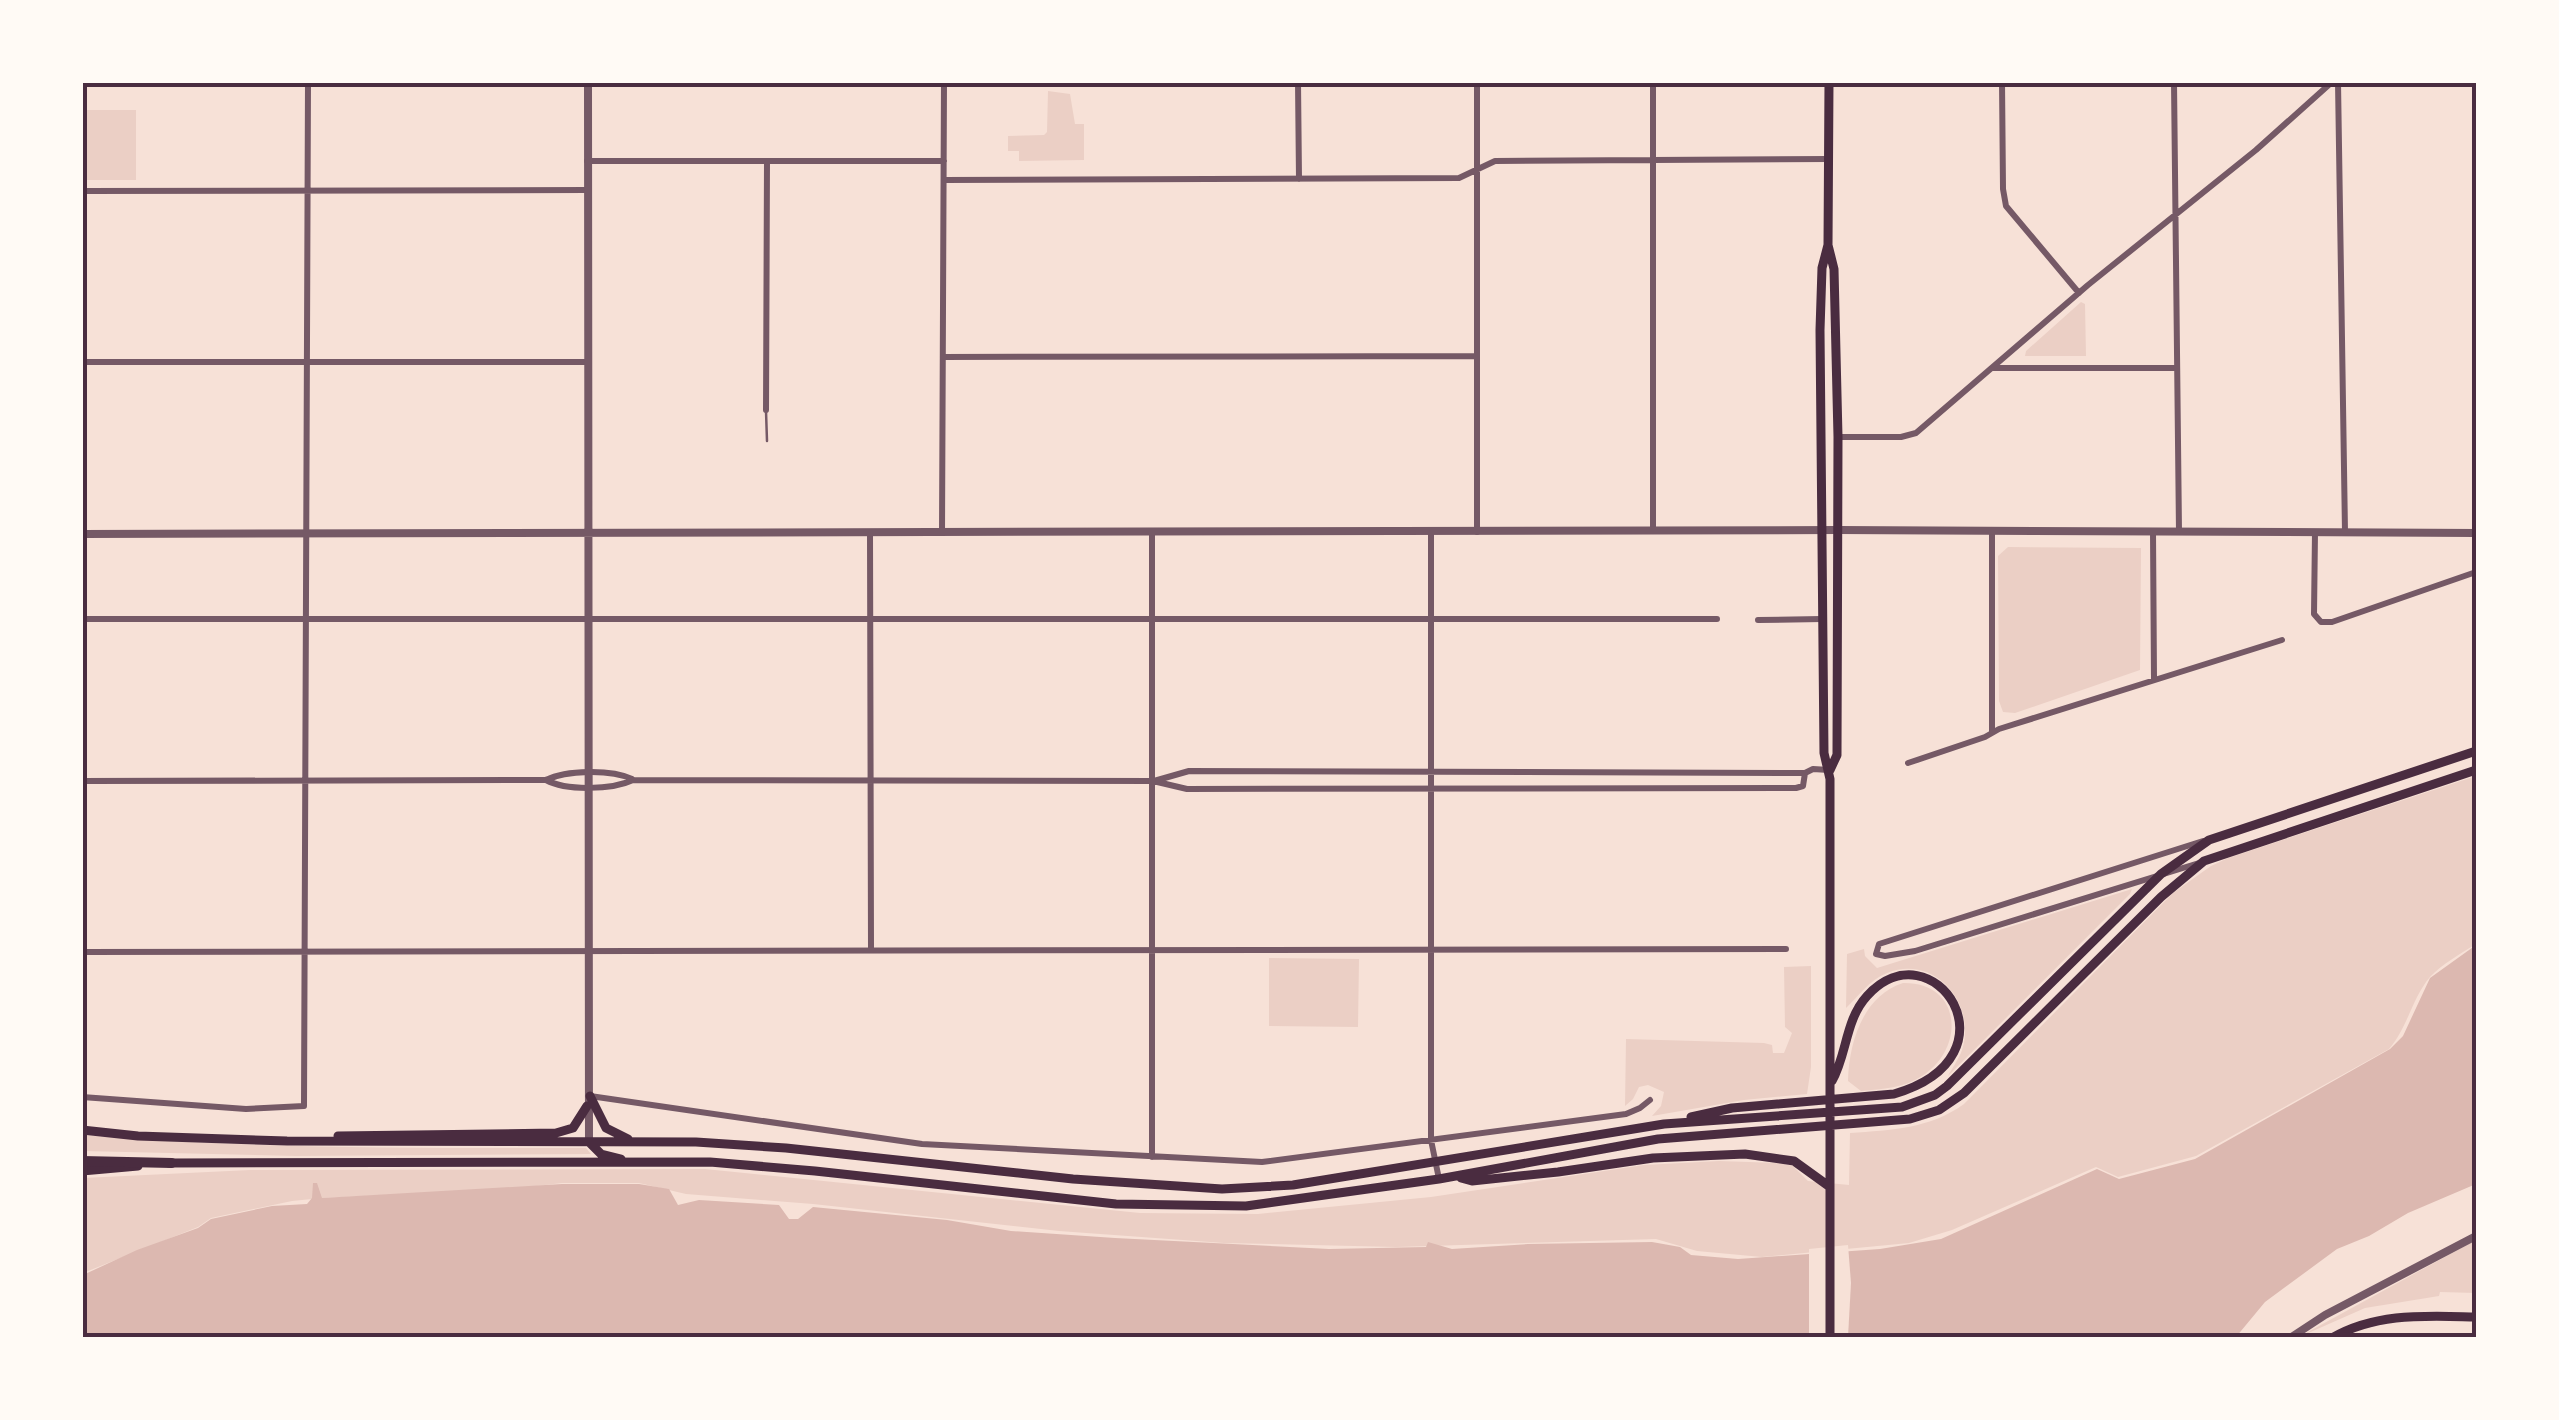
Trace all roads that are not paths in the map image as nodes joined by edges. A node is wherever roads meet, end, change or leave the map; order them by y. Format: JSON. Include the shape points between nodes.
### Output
{"nodes":[{"id":1,"x":308,"y":82,"type":"edge"},
{"id":2,"x":588,"y":82,"type":"edge"},
{"id":3,"x":944,"y":82,"type":"edge"},
{"id":4,"x":1298,"y":82,"type":"edge"},
{"id":5,"x":1477,"y":82,"type":"edge"},
{"id":6,"x":1653,"y":82,"type":"edge"},
{"id":7,"x":1829,"y":82,"type":"edge"},
{"id":8,"x":2002,"y":82,"type":"edge"},
{"id":9,"x":2174,"y":82,"type":"edge"},
{"id":10,"x":2335,"y":82,"type":"edge"},
{"id":11,"x":1829,"y":159,"type":"junction"},
{"id":12,"x":1653,"y":160,"type":"junction"},
{"id":13,"x":587,"y":161,"type":"junction"},
{"id":14,"x":768,"y":161,"type":"junction"},
{"id":15,"x":944,"y":161,"type":"junction"},
{"id":16,"x":1477,"y":169,"type":"junction"},
{"id":17,"x":1299,"y":179,"type":"junction"},
{"id":18,"x":944,"y":180,"type":"junction"},
{"id":19,"x":587,"y":190,"type":"junction"},
{"id":20,"x":82,"y":191,"type":"edge"},
{"id":21,"x":308,"y":191,"type":"junction"},
{"id":22,"x":2176,"y":212,"type":"junction"},
{"id":23,"x":1828,"y":245,"type":"junction"},
{"id":24,"x":2079,"y":293,"type":"junction"},
{"id":25,"x":1477,"y":356,"type":"junction"},
{"id":26,"x":943,"y":357,"type":"junction"},
{"id":27,"x":82,"y":362,"type":"edge"},
{"id":28,"x":308,"y":362,"type":"junction"},
{"id":29,"x":588,"y":362,"type":"junction"},
{"id":30,"x":1994,"y":368,"type":"junction"},
{"id":31,"x":2177,"y":368,"type":"junction"},
{"id":32,"x":766,"y":410,"type":"joint"},
{"id":33,"x":1838,"y":437,"type":"junction"},
{"id":34,"x":767,"y":441,"type":"dead end"},
{"id":35,"x":1821,"y":530,"type":"junction"},
{"id":36,"x":1838,"y":530,"type":"junction"},
{"id":37,"x":1653,"y":531,"type":"junction"},
{"id":38,"x":1992,"y":531,"type":"junction"},
{"id":39,"x":1431,"y":532,"type":"junction"},
{"id":40,"x":1477,"y":532,"type":"junction"},
{"id":41,"x":2153,"y":532,"type":"junction"},
{"id":42,"x":2179,"y":532,"type":"junction"},
{"id":43,"x":2315,"y":532,"type":"junction"},
{"id":44,"x":2345,"y":532,"type":"junction"},
{"id":45,"x":2476,"y":532,"type":"edge"},
{"id":46,"x":588,"y":533,"type":"junction"},
{"id":47,"x":870,"y":533,"type":"junction"},
{"id":48,"x":942,"y":533,"type":"junction"},
{"id":49,"x":1152,"y":533,"type":"junction"},
{"id":50,"x":82,"y":534,"type":"edge"},
{"id":51,"x":308,"y":534,"type":"junction"},
{"id":52,"x":2476,"y":572,"type":"edge"},
{"id":53,"x":588,"y":618,"type":"junction"},
{"id":54,"x":870,"y":618,"type":"junction"},
{"id":55,"x":1152,"y":618,"type":"junction"},
{"id":56,"x":82,"y":619,"type":"edge"},
{"id":57,"x":308,"y":619,"type":"junction"},
{"id":58,"x":1431,"y":619,"type":"junction"},
{"id":59,"x":1717,"y":619,"type":"dead end"},
{"id":60,"x":1822,"y":619,"type":"junction"},
{"id":61,"x":1758,"y":620,"type":"dead end"},
{"id":62,"x":2282,"y":640,"type":"dead end"},
{"id":63,"x":2154,"y":679,"type":"junction"},
{"id":64,"x":1992,"y":733,"type":"junction"},
{"id":65,"x":2476,"y":751,"type":"edge"},
{"id":66,"x":1908,"y":762,"type":"dead end"},
{"id":67,"x":1830,"y":770,"type":"junction"},
{"id":68,"x":2476,"y":770,"type":"edge"},
{"id":69,"x":1431,"y":772,"type":"junction"},
{"id":70,"x":1805,"y":773,"type":"junction"},
{"id":71,"x":588,"y":774,"type":"junction"},
{"id":72,"x":308,"y":779,"type":"junction"},
{"id":73,"x":870,"y":779,"type":"junction"},
{"id":74,"x":82,"y":780,"type":"edge"},
{"id":75,"x":546,"y":780,"type":"junction"},
{"id":76,"x":633,"y":780,"type":"junction"},
{"id":77,"x":1153,"y":781,"type":"junction"},
{"id":78,"x":588,"y":785,"type":"junction"},
{"id":79,"x":1431,"y":786,"type":"junction"},
{"id":80,"x":2209,"y":840,"type":"junction"},
{"id":81,"x":2204,"y":861,"type":"junction"},
{"id":82,"x":2161,"y":874,"type":"junction"},
{"id":83,"x":871,"y":948,"type":"junction"},
{"id":84,"x":1152,"y":949,"type":"junction"},
{"id":85,"x":1431,"y":949,"type":"junction"},
{"id":86,"x":1786,"y":949,"type":"dead end"},
{"id":87,"x":306,"y":951,"type":"junction"},
{"id":88,"x":588,"y":951,"type":"junction"},
{"id":89,"x":82,"y":952,"type":"edge"},
{"id":90,"x":1830,"y":1084,"type":"junction"},
{"id":91,"x":82,"y":1097,"type":"edge"},
{"id":92,"x":588,"y":1100,"type":"junction"},
{"id":93,"x":1650,"y":1100,"type":"dead end"},
{"id":94,"x":1664,"y":1124,"type":"junction"},
{"id":95,"x":82,"y":1130,"type":"edge"},
{"id":96,"x":1431,"y":1140,"type":"junction"},
{"id":97,"x":286,"y":1141,"type":"junction"},
{"id":98,"x":589,"y":1142,"type":"junction"},
{"id":99,"x":635,"y":1142,"type":"junction"},
{"id":100,"x":1152,"y":1157,"type":"junction"},
{"id":101,"x":82,"y":1162,"type":"edge"},
{"id":102,"x":633,"y":1162,"type":"junction"},
{"id":103,"x":1436,"y":1162,"type":"junction"},
{"id":104,"x":172,"y":1163,"type":"junction"},
{"id":105,"x":82,"y":1172,"type":"edge"},
{"id":106,"x":1453,"y":1176,"type":"junction"},
{"id":107,"x":1439,"y":1178,"type":"junction"},
{"id":108,"x":1830,"y":1187,"type":"junction"},
{"id":109,"x":2476,"y":1236,"type":"edge"},
{"id":110,"x":2476,"y":1318,"type":"edge"},
{"id":111,"x":1830,"y":1338,"type":"edge"},
{"id":112,"x":2290,"y":1338,"type":"edge"},
{"id":113,"x":2332,"y":1338,"type":"edge"}],
"edges":[{"from":1,"to":21,"type":"street"},
{"from":2,"to":13,"type":"street"},
{"from":3,"to":15,"type":"street"},
{"from":4,"to":17,"type":"street"},
{"from":5,"to":16,"type":"street"},
{"from":6,"to":12,"type":"street"},
{"from":7,"to":11,"type":"main road"},
{"from":8,"to":24,"type":"street","via":[[2006,206]]},
{"from":9,"to":22,"type":"street"},
{"from":10,"to":22,"type":"street"},
{"from":10,"to":44,"type":"street"},
{"from":11,"to":12,"type":"street"},
{"from":11,"to":23,"type":"main road"},
{"from":12,"to":16,"type":"street","via":[[1495,161]]},
{"from":12,"to":37,"type":"street"},
{"from":13,"to":14,"type":"street"},
{"from":13,"to":19,"type":"street"},
{"from":14,"to":15,"type":"street"},
{"from":14,"to":32,"type":"street"},
{"from":15,"to":18,"type":"street"},
{"from":16,"to":17,"type":"street","via":[[1458,178]]},
{"from":16,"to":25,"type":"street"},
{"from":17,"to":18,"type":"street"},
{"from":18,"to":26,"type":"street"},
{"from":19,"to":21,"type":"street"},
{"from":19,"to":29,"type":"street"},
{"from":20,"to":21,"type":"street"},
{"from":21,"to":28,"type":"street"},
{"from":22,"to":24,"type":"street"},
{"from":22,"to":31,"type":"street"},
{"from":23,"to":33,"type":"main road"},
{"from":23,"to":35,"type":"main road","via":[[1822,284]]},
{"from":24,"to":30,"type":"street"},
{"from":25,"to":26,"type":"street"},
{"from":25,"to":40,"type":"street"},
{"from":26,"to":48,"type":"street"},
{"from":27,"to":28,"type":"street"},
{"from":28,"to":29,"type":"street"},
{"from":28,"to":51,"type":"street"},
{"from":29,"to":46,"type":"street"},
{"from":30,"to":31,"type":"street"},
{"from":30,"to":33,"type":"street","via":[[1910,436]]},
{"from":31,"to":42,"type":"street"},
{"from":32,"to":34,"type":"lane"},
{"from":33,"to":36,"type":"main road"},
{"from":35,"to":36,"type":"street"},
{"from":35,"to":37,"type":"street"},
{"from":35,"to":60,"type":"main road"},
{"from":36,"to":38,"type":"street"},
{"from":36,"to":67,"type":"main road","via":[[1837,755]]},
{"from":37,"to":40,"type":"street"},
{"from":38,"to":41,"type":"street"},
{"from":38,"to":64,"type":"street"},
{"from":39,"to":40,"type":"street"},
{"from":39,"to":49,"type":"street"},
{"from":39,"to":58,"type":"street"},
{"from":41,"to":42,"type":"street"},
{"from":41,"to":63,"type":"street"},
{"from":42,"to":43,"type":"street"},
{"from":43,"to":44,"type":"street"},
{"from":43,"to":52,"type":"street","via":[[2314,614],[2321,622]]},
{"from":44,"to":45,"type":"street"},
{"from":46,"to":47,"type":"street"},
{"from":46,"to":51,"type":"street"},
{"from":46,"to":53,"type":"street"},
{"from":47,"to":48,"type":"street"},
{"from":47,"to":54,"type":"street"},
{"from":48,"to":49,"type":"street"},
{"from":49,"to":55,"type":"street"},
{"from":50,"to":51,"type":"street"},
{"from":51,"to":57,"type":"street"},
{"from":53,"to":54,"type":"street"},
{"from":53,"to":57,"type":"street"},
{"from":53,"to":71,"type":"street"},
{"from":54,"to":55,"type":"street"},
{"from":54,"to":73,"type":"street"},
{"from":55,"to":58,"type":"street"},
{"from":55,"to":77,"type":"street"},
{"from":56,"to":57,"type":"street"},
{"from":57,"to":72,"type":"street"},
{"from":58,"to":59,"type":"street"},
{"from":58,"to":69,"type":"street"},
{"from":60,"to":61,"type":"street"},
{"from":60,"to":67,"type":"main road","via":[[1824,753]]},
{"from":62,"to":63,"type":"street"},
{"from":63,"to":64,"type":"street"},
{"from":64,"to":66,"type":"street"},
{"from":65,"to":80,"type":"main road"},
{"from":67,"to":70,"type":"street"},
{"from":67,"to":90,"type":"main road"},
{"from":68,"to":81,"type":"main road"},
{"from":69,"to":70,"type":"street"},
{"from":69,"to":77,"type":"street","via":[[1190,771]]},
{"from":69,"to":79,"type":"street"},
{"from":70,"to":79,"type":"street","via":[[1796,788]]},
{"from":71,"to":75,"type":"street"},
{"from":71,"to":76,"type":"street"},
{"from":71,"to":78,"type":"street"},
{"from":72,"to":74,"type":"street"},
{"from":72,"to":75,"type":"street"},
{"from":72,"to":87,"type":"street"},
{"from":73,"to":76,"type":"street"},
{"from":73,"to":77,"type":"street"},
{"from":73,"to":83,"type":"street"},
{"from":75,"to":78,"type":"street"},
{"from":76,"to":78,"type":"street"},
{"from":77,"to":79,"type":"street","via":[[1187,789]]},
{"from":77,"to":84,"type":"street"},
{"from":78,"to":88,"type":"street"},
{"from":79,"to":85,"type":"street"},
{"from":80,"to":82,"type":"main road"},
{"from":80,"to":82,"type":"street","via":[[1879,944],[1876,954],[1915,951]]},
{"from":81,"to":82,"type":"street"},
{"from":81,"to":106,"type":"main road","via":[[1964,1094],[1939,1110],[1872,1124],[1658,1139]]},
{"from":82,"to":94,"type":"main road","via":[[1935,1095],[1882,1110]]},
{"from":83,"to":84,"type":"street"},
{"from":83,"to":88,"type":"street"},
{"from":84,"to":85,"type":"street"},
{"from":84,"to":100,"type":"street"},
{"from":85,"to":86,"type":"street"},
{"from":85,"to":96,"type":"street"},
{"from":87,"to":88,"type":"street"},
{"from":87,"to":89,"type":"street"},
{"from":87,"to":91,"type":"street","via":[[304,1106],[246,1109]]},
{"from":88,"to":92,"type":"street"},
{"from":90,"to":94,"type":"main road","via":[[1855,1014],[1882,982],[1926,978],[1953,1001],[1960,1024],[1956,1049],[1940,1072],[1914,1088],[1732,1108]]},
{"from":90,"to":108,"type":"main road"},
{"from":92,"to":97,"type":"main road","via":[[573,1128],[556,1133],[365,1133]]},
{"from":92,"to":98,"type":"street"},
{"from":92,"to":99,"type":"main road","via":[[606,1128]]},
{"from":92,"to":100,"type":"street","via":[[922,1144]]},
{"from":93,"to":96,"type":"street","via":[[1626,1114]]},
{"from":94,"to":103,"type":"main road"},
{"from":95,"to":97,"type":"main road"},
{"from":96,"to":100,"type":"street","via":[[1262,1162]]},
{"from":96,"to":103,"type":"street"},
{"from":97,"to":98,"type":"main road"},
{"from":98,"to":99,"type":"main road"},
{"from":98,"to":102,"type":"main road","via":[[601,1154]]},
{"from":99,"to":103,"type":"main road","via":[[786,1148],[1222,1189]]},
{"from":101,"to":104,"type":"highway"},
{"from":102,"to":104,"type":"main road"},
{"from":102,"to":107,"type":"main road","via":[[710,1162],[1204,1207],[1284,1203]]},
{"from":103,"to":107,"type":"street"},
{"from":104,"to":105,"type":"main road"},
{"from":106,"to":107,"type":"main road"},
{"from":106,"to":108,"type":"main road","via":[[1472,1180],[1745,1154],[1794,1160]]},
{"from":108,"to":111,"type":"main road"},
{"from":109,"to":112,"type":"street"},
{"from":110,"to":113,"type":"main road","via":[[2395,1317]]}]}
